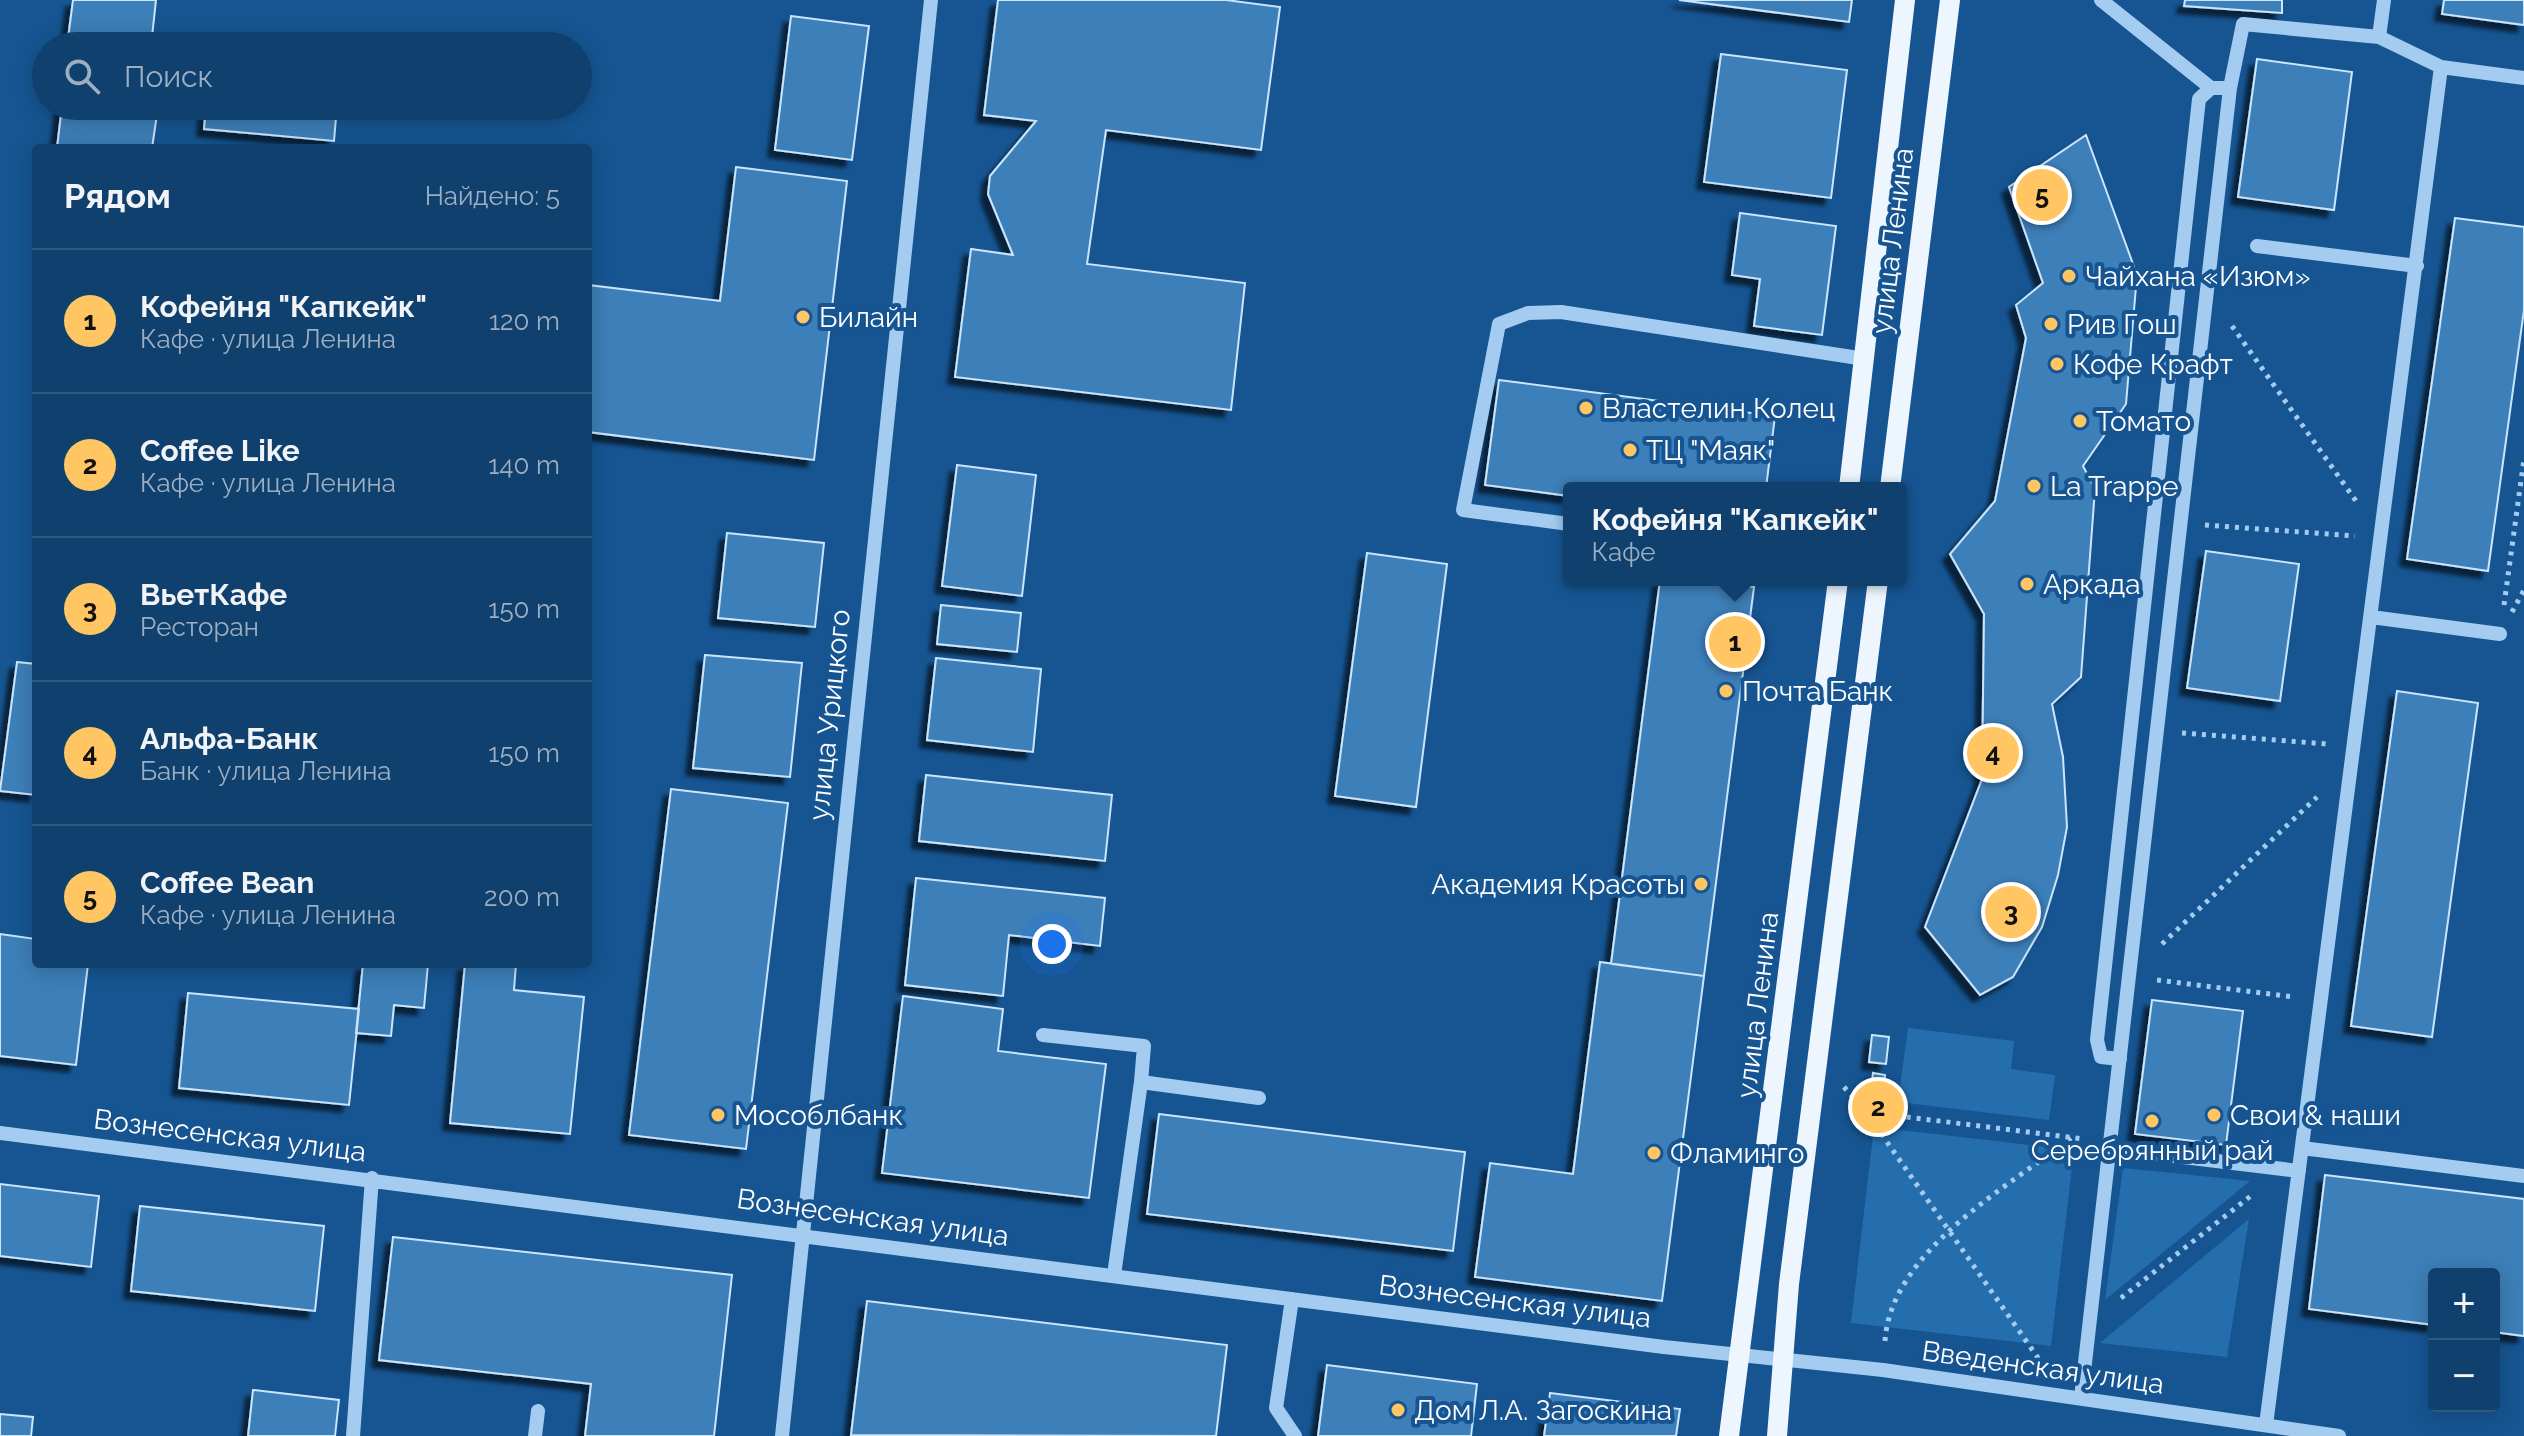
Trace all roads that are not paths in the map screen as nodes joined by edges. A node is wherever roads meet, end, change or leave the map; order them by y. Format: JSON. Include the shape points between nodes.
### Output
{"nodes":[{"id":1,"x":931,"y":0,"type":"edge"},
{"id":2,"x":1905,"y":0,"type":"edge"},
{"id":3,"x":1950,"y":0,"type":"edge"},
{"id":4,"x":2101,"y":0,"type":"edge"},
{"id":5,"x":2384,"y":0,"type":"edge"},
{"id":6,"x":2379,"y":37,"type":"junction"},
{"id":7,"x":2441,"y":67,"type":"junction"},
{"id":8,"x":2524,"y":78,"type":"edge"},
{"id":9,"x":2211,"y":88,"type":"junction"},
{"id":10,"x":2230,"y":88,"type":"junction"},
{"id":11,"x":2257,"y":246,"type":"dead end"},
{"id":12,"x":2417,"y":266,"type":"junction"},
{"id":13,"x":1865,"y":359,"type":"junction"},
{"id":14,"x":1850,"y":482,"type":"edge"},
{"id":15,"x":1891,"y":482,"type":"edge"},
{"id":16,"x":1563,"y":523,"type":"edge"},
{"id":17,"x":1837,"y":586,"type":"edge"},
{"id":18,"x":1877,"y":586,"type":"edge"},
{"id":19,"x":2371,"y":617,"type":"junction"},
{"id":20,"x":2500,"y":634,"type":"road end"},
{"id":21,"x":1043,"y":1035,"type":"dead end"},
{"id":22,"x":2120,"y":1059,"type":"junction"},
{"id":23,"x":1141,"y":1082,"type":"junction"},
{"id":24,"x":1259,"y":1098,"type":"dead end"},
{"id":25,"x":0,"y":1133,"type":"edge"},
{"id":26,"x":2110,"y":1145,"type":"junction"},
{"id":27,"x":2302,"y":1148,"type":"junction"},
{"id":28,"x":2291,"y":1170,"type":"junction"},
{"id":29,"x":2524,"y":1176,"type":"edge"},
{"id":30,"x":372,"y":1178,"type":"junction"},
{"id":31,"x":800,"y":1233,"type":"junction"},
{"id":32,"x":1114,"y":1275,"type":"junction"},
{"id":33,"x":1292,"y":1299,"type":"junction"},
{"id":34,"x":1739,"y":1354,"type":"junction"},
{"id":35,"x":1783,"y":1361,"type":"junction"},
{"id":36,"x":2081,"y":1398,"type":"junction"},
{"id":37,"x":538,"y":1411,"type":"dead end"},
{"id":38,"x":2266,"y":1425,"type":"junction"},
{"id":39,"x":353,"y":1436,"type":"edge"},
{"id":40,"x":535,"y":1436,"type":"edge"},
{"id":41,"x":782,"y":1436,"type":"edge"},
{"id":42,"x":1295,"y":1436,"type":"edge"},
{"id":43,"x":1729,"y":1436,"type":"edge"},
{"id":44,"x":1777,"y":1436,"type":"edge"},
{"id":45,"x":2339,"y":1436,"type":"edge"}],
"edges":[{"from":1,"to":31,"type":"street","name":"улица Урицкого"},
{"from":2,"to":13,"type":"main road","name":"улица Ленина"},
{"from":3,"to":15,"type":"main road","name":"улица Ленина"},
{"from":4,"to":9,"type":"street"},
{"from":5,"to":6,"type":"street"},
{"from":6,"to":7,"type":"street"},
{"from":6,"to":10,"type":"street","via":[[2243,24]]},
{"from":7,"to":8,"type":"street"},
{"from":7,"to":12,"type":"street"},
{"from":9,"to":10,"type":"street"},
{"from":9,"to":22,"type":"street","via":[[2199,99],[2098,1028],[2101,1057]]},
{"from":10,"to":22,"type":"street"},
{"from":11,"to":12,"type":"street"},
{"from":12,"to":19,"type":"street"},
{"from":13,"to":14,"type":"main road","name":"улица Ленина"},
{"from":13,"to":16,"type":"street","via":[[1561,312],[1528,313],[1499,324],[1463,510]]},
{"from":17,"to":34,"type":"main road","name":"улица Ленина"},
{"from":18,"to":35,"type":"main road"},
{"from":19,"to":20,"type":"street"},
{"from":19,"to":27,"type":"street"},
{"from":21,"to":23,"type":"street","via":[[1144,1046]]},
{"from":22,"to":26,"type":"street"},
{"from":23,"to":24,"type":"street"},
{"from":23,"to":32,"type":"street"},
{"from":25,"to":30,"type":"street","name":"Вознесенская улица"},
{"from":26,"to":28,"type":"street"},
{"from":26,"to":36,"type":"street"},
{"from":27,"to":28,"type":"street"},
{"from":27,"to":29,"type":"street"},
{"from":28,"to":38,"type":"street"},
{"from":30,"to":31,"type":"street","name":"Вознесенская улица"},
{"from":30,"to":39,"type":"street"},
{"from":31,"to":32,"type":"street","name":"Вознесенская улица"},
{"from":31,"to":41,"type":"street","name":"улица Урицкого"},
{"from":32,"to":33,"type":"street","name":"Вознесенская улица"},
{"from":33,"to":34,"type":"street","name":"Вознесенская улица"},
{"from":33,"to":42,"type":"street","via":[[1276,1408]]},
{"from":34,"to":35,"type":"street","name":"Введенская улица"},
{"from":34,"to":43,"type":"main road","name":"улица Ленина"},
{"from":35,"to":36,"type":"street","name":"Введенская улица"},
{"from":35,"to":44,"type":"main road"},
{"from":36,"to":38,"type":"street","name":"Введенская улица"},
{"from":37,"to":40,"type":"street"},
{"from":38,"to":45,"type":"street","name":"Введенская улица"}]}
